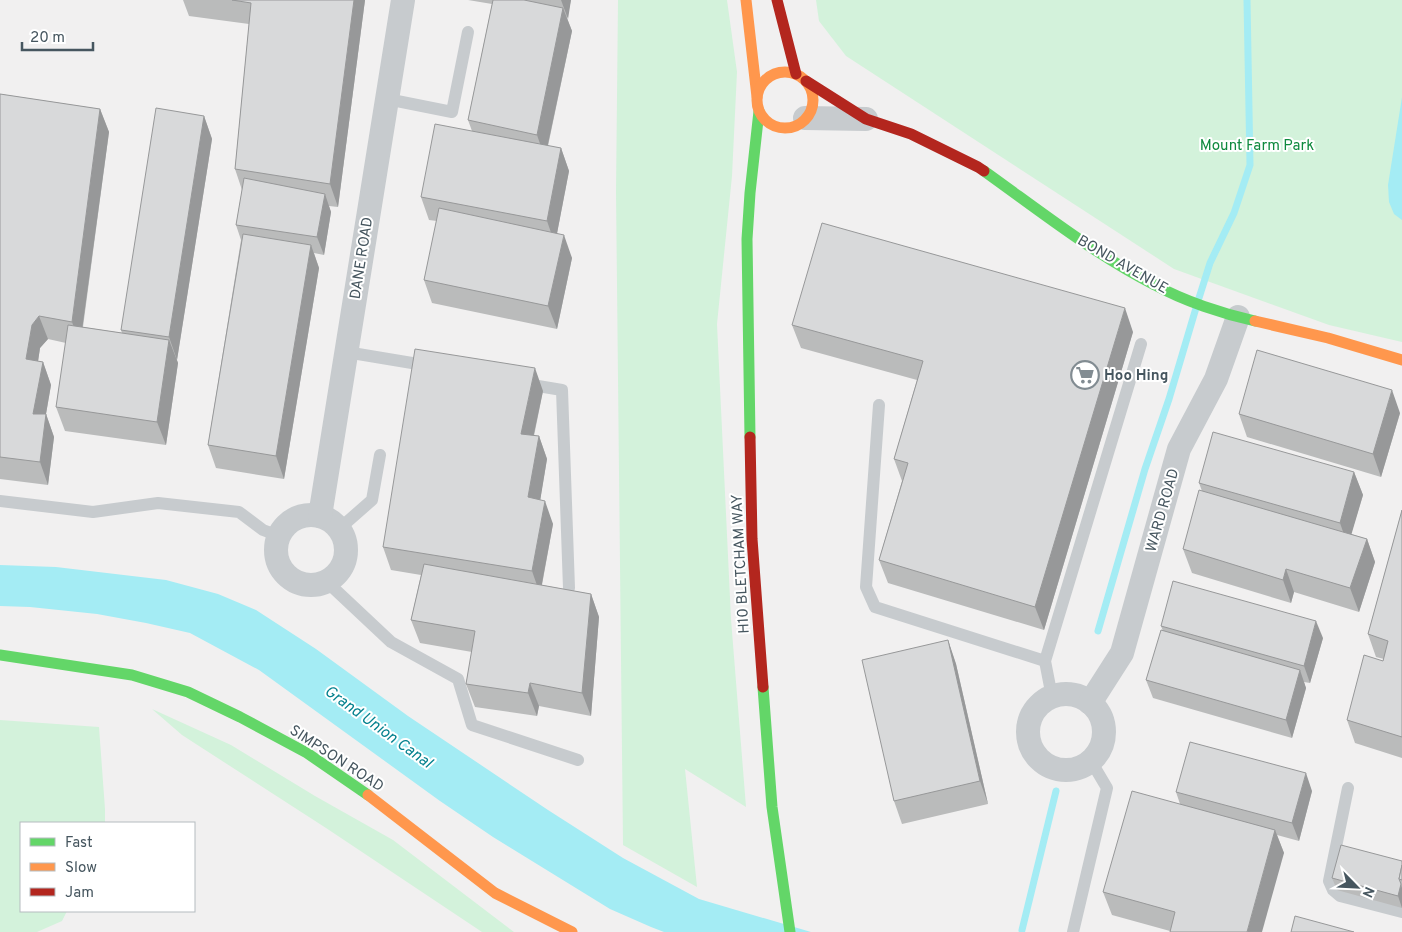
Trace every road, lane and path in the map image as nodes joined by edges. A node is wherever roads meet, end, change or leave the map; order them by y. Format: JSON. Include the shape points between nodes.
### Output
{"nodes":[{"id":1,"x":403,"y":0,"type":"edge"},
{"id":2,"x":746,"y":0,"type":"edge"},
{"id":3,"x":777,"y":0,"type":"edge"},
{"id":4,"x":468,"y":32,"type":"dead end"},
{"id":5,"x":796,"y":74,"type":"junction"},
{"id":6,"x":806,"y":81,"type":"junction"},
{"id":7,"x":757,"y":97,"type":"junction"},
{"id":8,"x":387,"y":99,"type":"junction"},
{"id":9,"x":759,"y":110,"type":"junction"},
{"id":10,"x":805,"y":118,"type":"junction"},
{"id":11,"x":866,"y":119,"type":"junction"},
{"id":12,"x":766,"y":160,"type":"dead end"},
{"id":13,"x":750,"y":193,"type":"junction"},
{"id":14,"x":1238,"y":317,"type":"junction"},
{"id":15,"x":1141,"y":344,"type":"dead end"},
{"id":16,"x":346,"y":352,"type":"junction"},
{"id":17,"x":1402,"y":360,"type":"edge"},
{"id":18,"x":444,"y":369,"type":"edge"},
{"id":19,"x":513,"y":381,"type":"edge"},
{"id":20,"x":879,"y":405,"type":"dead end"},
{"id":21,"x":380,"y":456,"type":"dead end"},
{"id":22,"x":0,"y":501,"type":"edge"},
{"id":23,"x":320,"y":516,"type":"junction"},
{"id":24,"x":339,"y":529,"type":"junction"},
{"id":25,"x":279,"y":536,"type":"junction"},
{"id":26,"x":326,"y":581,"type":"junction"},
{"id":27,"x":569,"y":588,"type":"edge"},
{"id":28,"x":0,"y":655,"type":"edge"},
{"id":29,"x":1045,"y":661,"type":"junction"},
{"id":30,"x":1052,"y":697,"type":"junction"},
{"id":31,"x":1090,"y":703,"type":"junction"},
{"id":32,"x":578,"y":760,"type":"dead end"},
{"id":33,"x":1090,"y":761,"type":"junction"},
{"id":34,"x":1348,"y":788,"type":"dead end"},
{"id":35,"x":1402,"y":912,"type":"edge"},
{"id":36,"x":572,"y":932,"type":"edge"},
{"id":37,"x":790,"y":932,"type":"edge"},
{"id":38,"x":1073,"y":932,"type":"edge"}],
"edges":[{"from":1,"to":8,"type":"street","name":"DANE ROAD"},
{"from":2,"to":7,"type":"street"},
{"from":3,"to":5,"type":"street"},
{"from":4,"to":8,"type":"lane","via":[[452,112]]},
{"from":5,"to":6,"type":"street"},
{"from":5,"to":7,"type":"street","via":[[778,72],[770,76],[759,89]]},
{"from":6,"to":10,"type":"street","via":[[812,104]]},
{"from":6,"to":11,"type":"street","name":"BOND AVENUE"},
{"from":7,"to":9,"type":"street"},
{"from":8,"to":16,"type":"street","name":"DANE ROAD"},
{"from":9,"to":10,"type":"street","via":[[780,131]]},
{"from":9,"to":13,"type":"street","name":"H10 BLETCHAM WAY"},
{"from":10,"to":11,"type":"street","name":"BOND AVENUE"},
{"from":11,"to":14,"type":"street","name":"BOND AVENUE","via":[[911,134],[978,167],[1089,247],[1156,286]]},
{"from":12,"to":13,"type":"street","name":"H10 BLETCHAM WAY"},
{"from":13,"to":37,"type":"street","name":"H10 BLETCHAM WAY","via":[[747,239],[752,538],[772,806]]},
{"from":14,"to":17,"type":"street","name":"BOND AVENUE","via":[[1328,338]]},
{"from":14,"to":31,"type":"street","name":"WARD ROAD","via":[[1216,379],[1179,449],[1122,653]]},
{"from":15,"to":29,"type":"lane"},
{"from":16,"to":18,"type":"lane"},
{"from":16,"to":23,"type":"street","name":"DANE ROAD"},
{"from":19,"to":27,"type":"lane","via":[[562,390]]},
{"from":20,"to":29,"type":"lane","via":[[866,587],[876,607]]},
{"from":21,"to":24,"type":"lane","via":[[372,500]]},
{"from":22,"to":25,"type":"lane","via":[[93,512],[158,503],[239,512],[263,530]]},
{"from":23,"to":24,"type":"street"},
{"from":23,"to":25,"type":"street","via":[[300,516],[284,527]]},
{"from":24,"to":26,"type":"street","via":[[345,540],[346,552],[343,564]]},
{"from":25,"to":26,"type":"street","via":[[277,560],[291,579],[302,584]]},
{"from":26,"to":32,"type":"lane","via":[[391,642],[458,679],[472,725]]},
{"from":28,"to":36,"type":"street","name":"SIMPSON ROAD","via":[[132,676],[188,692],[240,717],[307,752],[495,893]]},
{"from":29,"to":30,"type":"lane"},
{"from":30,"to":31,"type":"street","via":[[1078,696]]},
{"from":30,"to":33,"type":"street","via":[[1033,714],[1029,740],[1034,752],[1042,762],[1066,770],[1079,768]]},
{"from":31,"to":33,"type":"street","via":[[1098,711],[1104,732],[1103,743]]},
{"from":33,"to":38,"type":"lane","via":[[1107,788]]},
{"from":34,"to":35,"type":"lane","via":[[1329,881],[1340,896]]}]}
